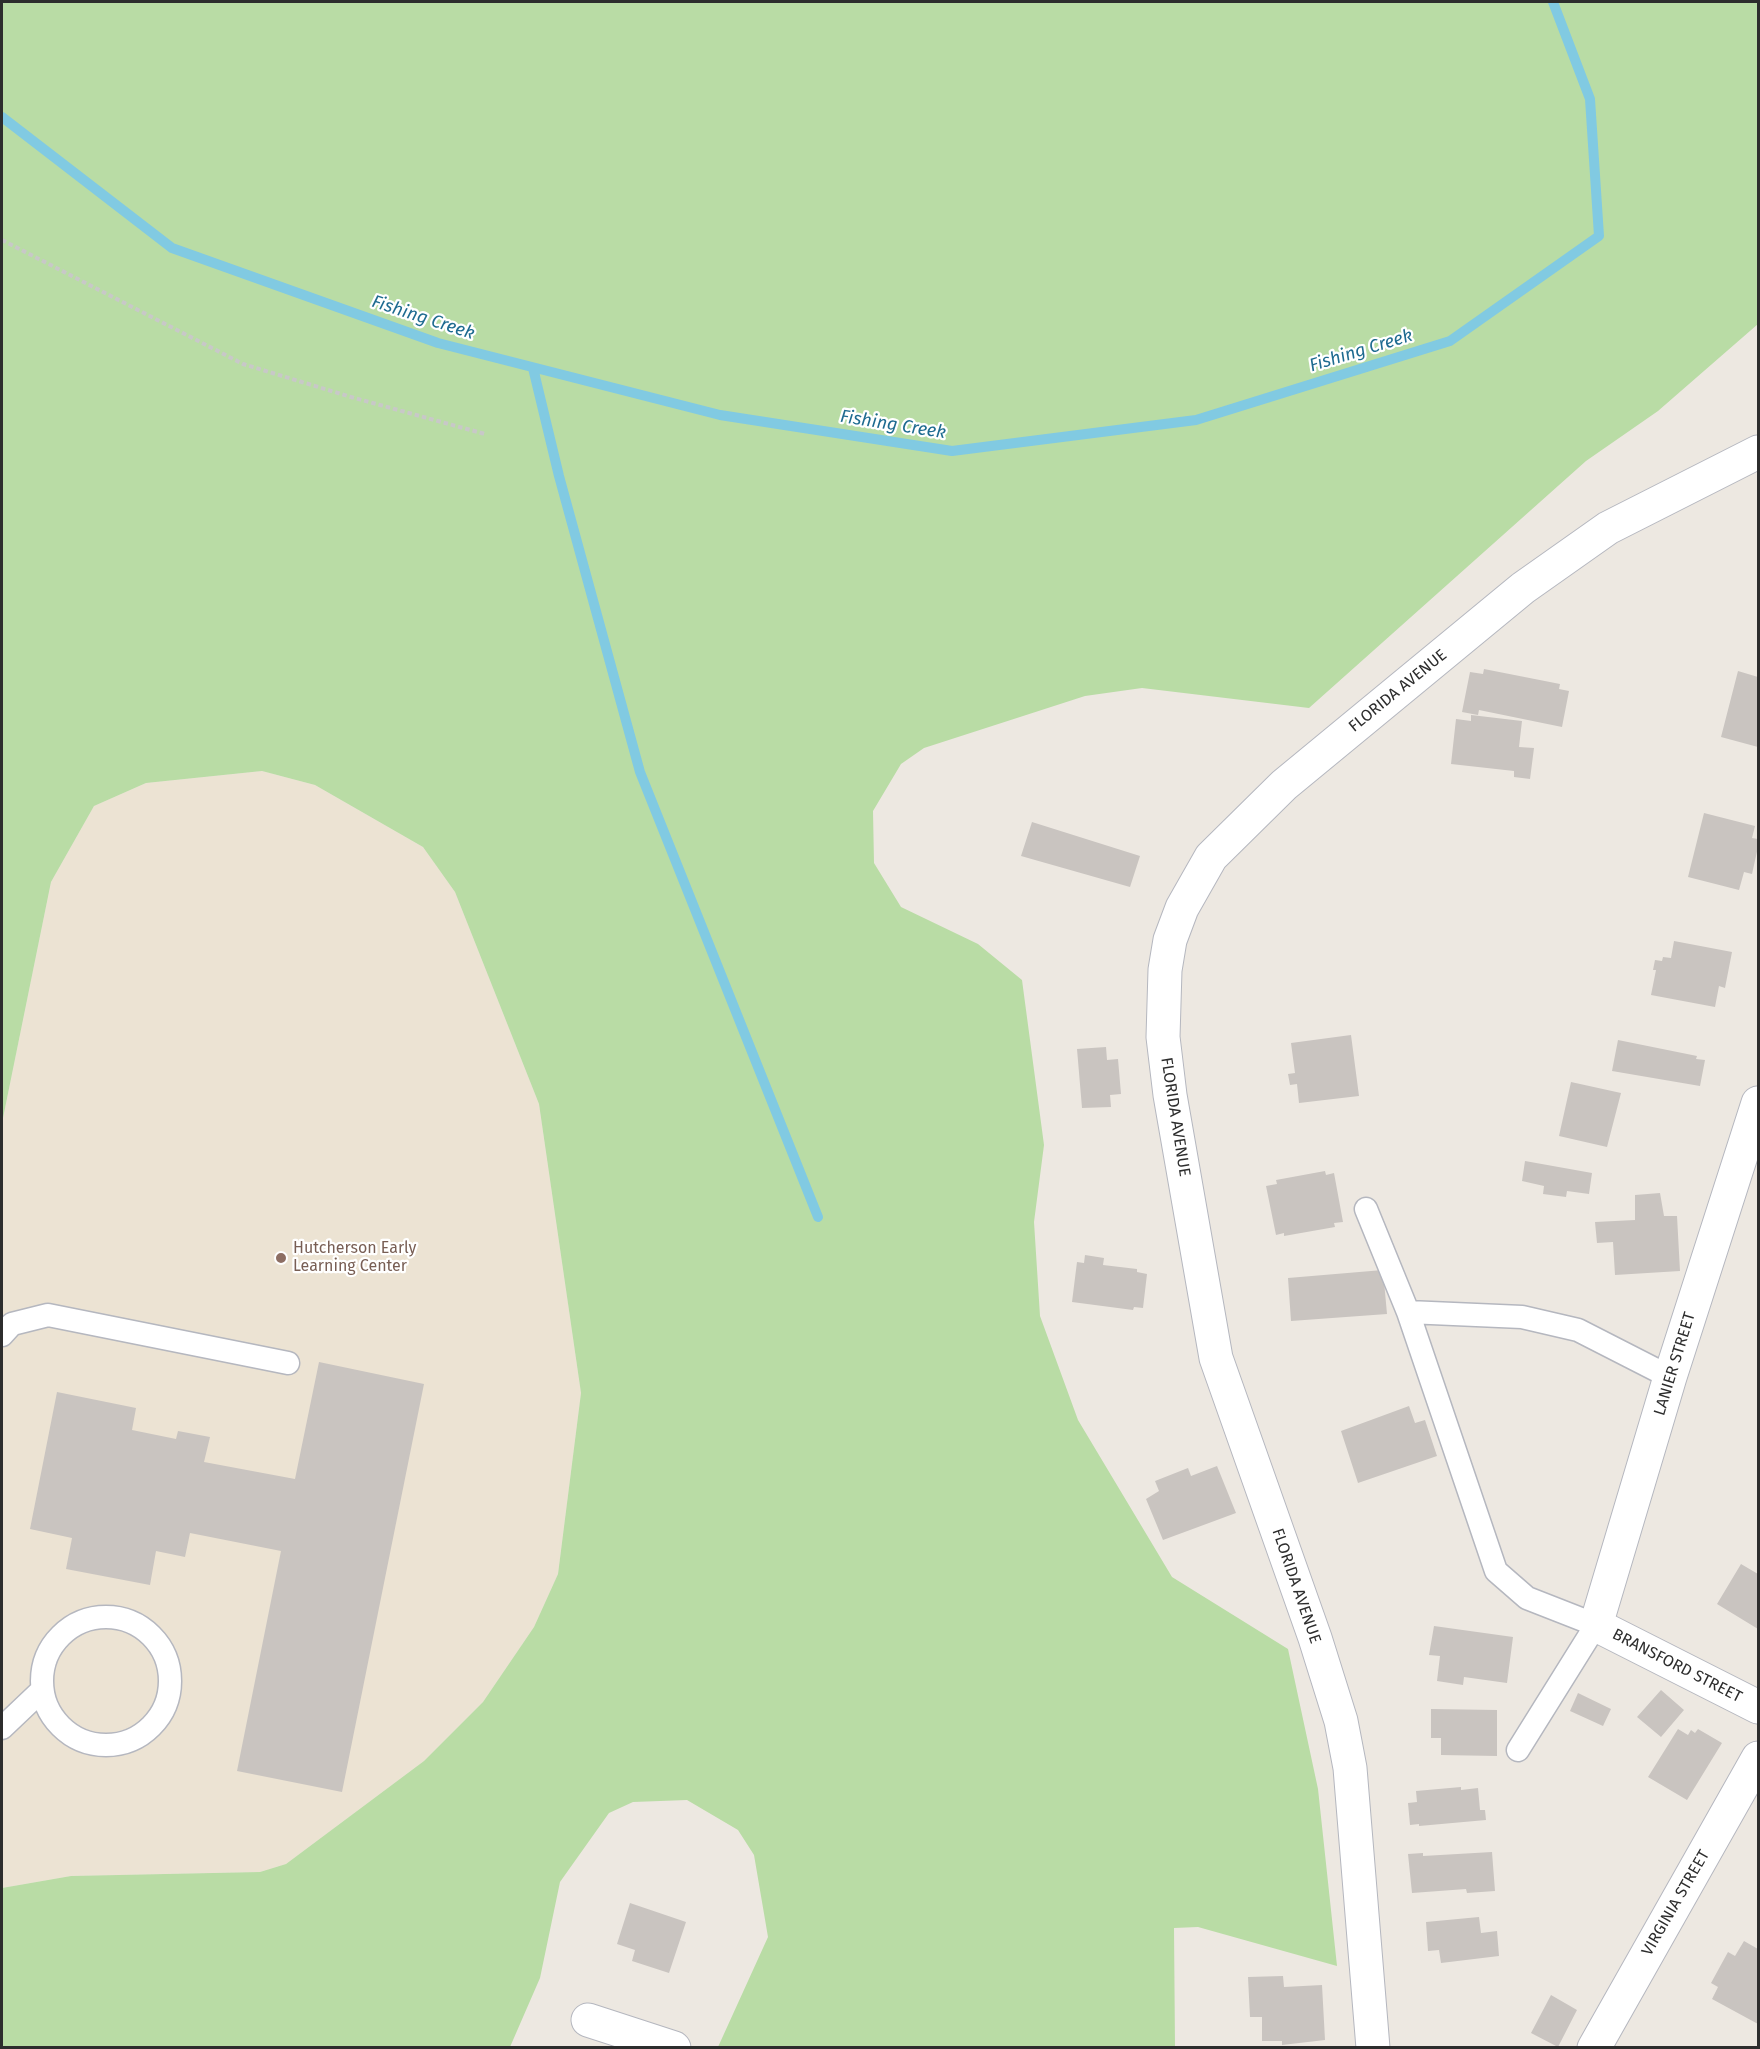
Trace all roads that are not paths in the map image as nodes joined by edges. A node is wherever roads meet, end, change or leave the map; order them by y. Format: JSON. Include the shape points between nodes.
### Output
{"nodes":[{"id":1,"x":1758,"y":452,"type":"edge"},
{"id":2,"x":1758,"y":1103,"type":"edge"},
{"id":3,"x":1366,"y":1209,"type":"dead end"},
{"id":4,"x":1408,"y":1312,"type":"junction"},
{"id":5,"x":2,"y":1335,"type":"edge"},
{"id":6,"x":288,"y":1363,"type":"dead end"},
{"id":7,"x":1670,"y":1377,"type":"junction"},
{"id":8,"x":1596,"y":1625,"type":"junction"},
{"id":9,"x":42,"y":1690,"type":"junction"},
{"id":10,"x":1758,"y":1707,"type":"edge"},
{"id":11,"x":2,"y":1728,"type":"edge"},
{"id":12,"x":1518,"y":1750,"type":"dead end"},
{"id":13,"x":1758,"y":1758,"type":"edge"},
{"id":14,"x":588,"y":2020,"type":"dead end"},
{"id":15,"x":674,"y":2048,"type":"edge"},
{"id":16,"x":1373,"y":2048,"type":"edge"},
{"id":17,"x":1594,"y":2048,"type":"edge"}],
"edges":[{"from":1,"to":16,"type":"main road","name":"FLORIDA AVENUE","via":[[1608,528],[1523,588],[1284,785],[1212,857],[1182,908],[1170,940],[1163,1037],[1216,1358],[1341,1721],[1350,1768]]},
{"from":2,"to":7,"type":"main road","name":"LANIER STREET"},
{"from":3,"to":4,"type":"lane"},
{"from":4,"to":7,"type":"lane","via":[[1522,1317],[1578,1330]]},
{"from":4,"to":8,"type":"lane","via":[[1496,1571],[1527,1598]]},
{"from":5,"to":6,"type":"lane","via":[[12,1324],[48,1315]]},
{"from":7,"to":8,"type":"main road","name":"LANIER STREET"},
{"from":8,"to":10,"type":"main road","name":"BRANSFORD STREET"},
{"from":8,"to":12,"type":"lane"},
{"from":9,"to":9,"type":"lane","via":[[48,1709],[60,1726],[76,1738],[95,1745],[116,1745],[136,1738],[152,1726],[170,1690],[169,1670],[162,1649],[147,1632],[128,1621],[95,1618],[65,1631],[51,1647],[42,1668]]},
{"from":9,"to":11,"type":"lane"},
{"from":13,"to":17,"type":"main road","name":"VIRGINIA STREET"},
{"from":14,"to":15,"type":"main road"}]}
